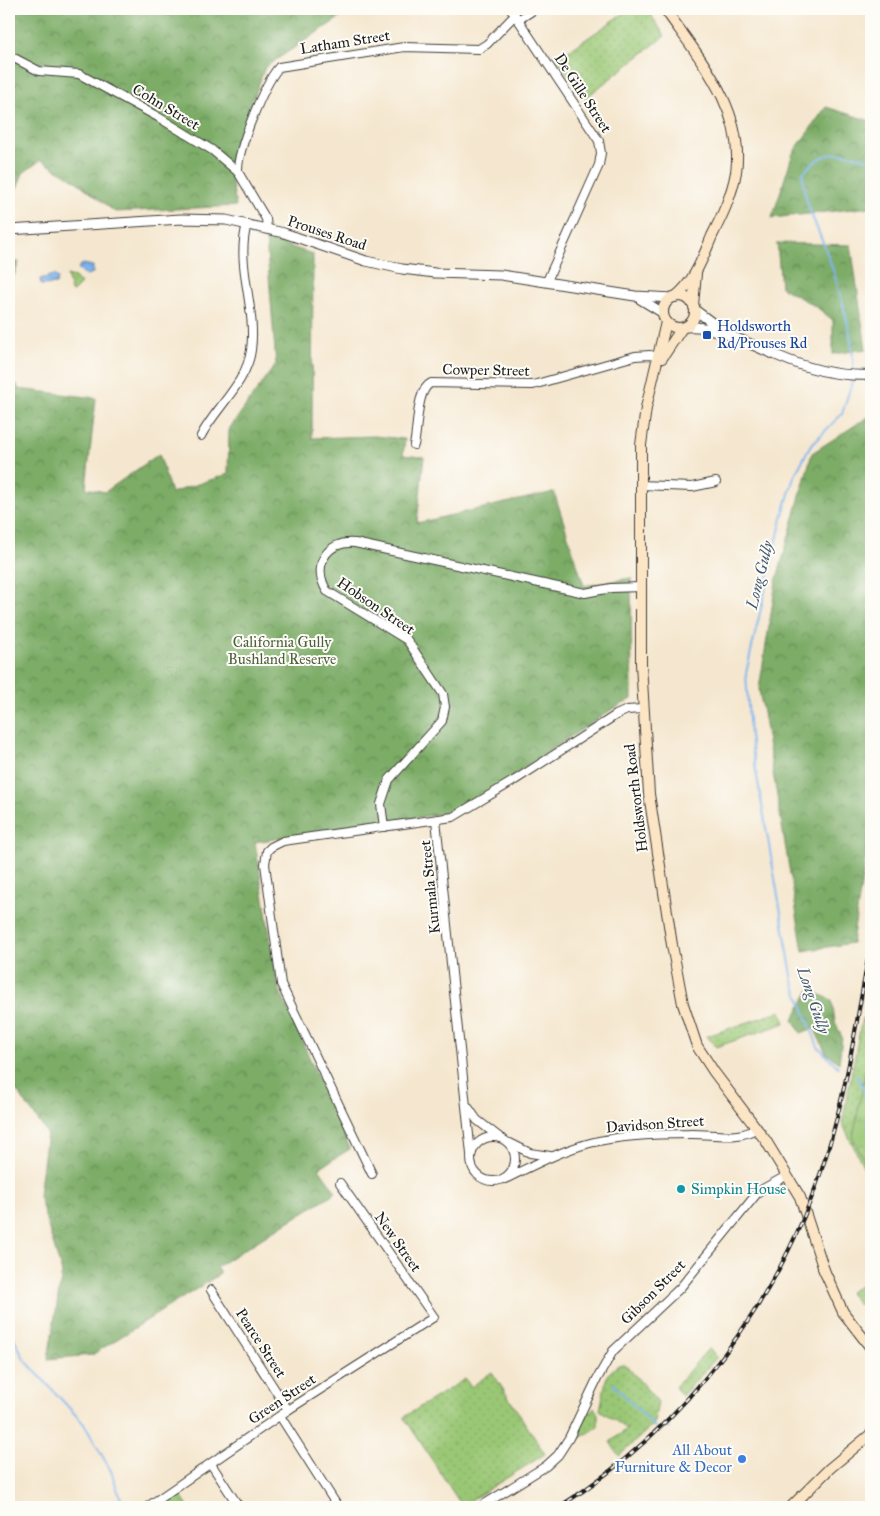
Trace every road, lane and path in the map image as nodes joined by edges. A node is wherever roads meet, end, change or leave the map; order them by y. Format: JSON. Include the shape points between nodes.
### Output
{"nodes":[{"id":1,"x":535,"y":9,"type":"edge"},
{"id":2,"x":665,"y":9,"type":"edge"},
{"id":3,"x":515,"y":15,"type":"edge"},
{"id":4,"x":14,"y":58,"type":"dead end"},
{"id":5,"x":238,"y":172,"type":"junction"},
{"id":6,"x":247,"y":224,"type":"junction"},
{"id":7,"x":267,"y":228,"type":"junction"},
{"id":8,"x":9,"y":230,"type":"edge"},
{"id":9,"x":698,"y":268,"type":"junction"},
{"id":10,"x":547,"y":281,"type":"junction"},
{"id":11,"x":635,"y":296,"type":"junction"},
{"id":12,"x":674,"y":297,"type":"junction"},
{"id":13,"x":694,"y":308,"type":"junction"},
{"id":14,"x":665,"y":317,"type":"junction"},
{"id":15,"x":684,"y":327,"type":"junction"},
{"id":16,"x":728,"y":335,"type":"junction"},
{"id":17,"x":660,"y":357,"type":"junction"},
{"id":18,"x":871,"y":375,"type":"edge"},
{"id":19,"x":201,"y":436,"type":"dead end"},
{"id":20,"x":414,"y":445,"type":"dead end"},
{"id":21,"x":716,"y":482,"type":"dead end"},
{"id":22,"x":640,"y":485,"type":"junction"},
{"id":23,"x":641,"y":587,"type":"junction"},
{"id":24,"x":642,"y":709,"type":"junction"},
{"id":25,"x":436,"y":820,"type":"junction"},
{"id":26,"x":384,"y":827,"type":"junction"},
{"id":27,"x":464,"y":1096,"type":"junction"},
{"id":28,"x":757,"y":1128,"type":"junction"},
{"id":29,"x":504,"y":1140,"type":"junction"},
{"id":30,"x":471,"y":1154,"type":"junction"},
{"id":31,"x":555,"y":1156,"type":"junction"},
{"id":32,"x":372,"y":1174,"type":"dead end"},
{"id":33,"x":786,"y":1176,"type":"junction"},
{"id":34,"x":505,"y":1179,"type":"junction"},
{"id":35,"x":340,"y":1183,"type":"dead end"},
{"id":36,"x":211,"y":1290,"type":"dead end"},
{"id":37,"x":434,"y":1317,"type":"joint"},
{"id":38,"x":871,"y":1348,"type":"edge"},
{"id":39,"x":288,"y":1410,"type":"junction"},
{"id":40,"x":280,"y":1416,"type":"junction"},
{"id":41,"x":871,"y":1434,"type":"edge"},
{"id":42,"x":211,"y":1464,"type":"junction"},
{"id":43,"x":147,"y":1507,"type":"edge"},
{"id":44,"x":239,"y":1507,"type":"edge"},
{"id":45,"x":338,"y":1507,"type":"edge"},
{"id":46,"x":480,"y":1507,"type":"edge"},
{"id":47,"x":791,"y":1507,"type":"edge"}],
"edges":[{"from":1,"to":3,"type":"street","name":"Latham Street"},
{"from":2,"to":9,"type":"main road","via":[[724,99],[736,140],[737,164],[730,196]]},
{"from":3,"to":5,"type":"street","name":"Latham Street","via":[[479,49],[404,47],[279,67],[272,74],[258,105],[240,156]]},
{"from":3,"to":10,"type":"street","name":"De Gille Street","via":[[601,148],[599,165]]},
{"from":4,"to":5,"type":"street","name":"Cohn Street","via":[[39,71],[79,74],[212,150]]},
{"from":5,"to":7,"type":"street","name":"Cohn Street","via":[[266,219]]},
{"from":6,"to":7,"type":"street","name":"Prouses Road"},
{"from":6,"to":8,"type":"street","name":"Prouses Road","via":[[190,219]]},
{"from":6,"to":19,"type":"street","via":[[242,253],[252,350],[242,375]]},
{"from":7,"to":10,"type":"street","name":"Prouses Road","via":[[395,268]]},
{"from":9,"to":12,"type":"main road","via":[[685,288]]},
{"from":9,"to":13,"type":"main road"},
{"from":10,"to":11,"type":"street","name":"Prouses Road"},
{"from":11,"to":12,"type":"street","name":"Prouses Road"},
{"from":11,"to":14,"type":"street","name":"Prouses Road"},
{"from":12,"to":13,"type":"main road","via":[[686,298]]},
{"from":12,"to":14,"type":"main road","via":[[666,304]]},
{"from":13,"to":15,"type":"main road","via":[[693,320]]},
{"from":13,"to":16,"type":"street"},
{"from":14,"to":15,"type":"main road","via":[[673,327]]},
{"from":14,"to":17,"type":"main road","name":"Holdsworth Road"},
{"from":15,"to":16,"type":"street"},
{"from":15,"to":17,"type":"main road","name":"Holdsworth Road"},
{"from":16,"to":18,"type":"street","via":[[804,367],[853,376]]},
{"from":17,"to":20,"type":"street","name":"Cowper Street","via":[[635,356],[533,385],[431,383],[422,392]]},
{"from":17,"to":22,"type":"main road","name":"Holdsworth Road","via":[[651,385],[641,445]]},
{"from":21,"to":22,"type":"street","via":[[692,487]]},
{"from":22,"to":23,"type":"main road","name":"Holdsworth Road"},
{"from":23,"to":24,"type":"main road","name":"Holdsworth Road"},
{"from":23,"to":26,"type":"street","name":"Hobson Street","via":[[585,593],[355,543],[342,544],[327,551],[320,570],[327,591],[406,640],[444,698],[442,721],[386,786],[380,804]]},
{"from":24,"to":25,"type":"street","name":"Kurmala Street","via":[[616,715],[468,809],[453,817]]},
{"from":24,"to":28,"type":"main road","name":"Holdsworth Road","via":[[654,831],[685,1015],[702,1055]]},
{"from":25,"to":26,"type":"street"},
{"from":25,"to":27,"type":"street","name":"Kurmala Street"},
{"from":26,"to":32,"type":"street","via":[[283,841],[267,852],[265,864],[281,984]]},
{"from":27,"to":29,"type":"street","name":"Kurmala Street","via":[[472,1115]]},
{"from":27,"to":30,"type":"street","name":"Kurmala Street"},
{"from":28,"to":31,"type":"street","name":"Davidson Street","via":[[738,1135],[687,1134],[611,1139]]},
{"from":28,"to":33,"type":"main road","name":"Holdsworth Road"},
{"from":29,"to":30,"type":"street","via":[[493,1137],[482,1140]]},
{"from":29,"to":31,"type":"street","name":"Davidson Street","via":[[536,1155]]},
{"from":29,"to":34,"type":"street","via":[[512,1147],[515,1157]]},
{"from":30,"to":34,"type":"street","via":[[478,1175],[498,1182]]},
{"from":31,"to":34,"type":"street","name":"Davidson Street"},
{"from":33,"to":38,"type":"main road","name":"Holdsworth Road","via":[[802,1221],[843,1312]]},
{"from":33,"to":46,"type":"street","name":"Gibson Street","via":[[759,1190],[680,1288],[613,1351],[564,1448],[546,1466]]},
{"from":35,"to":37,"type":"street","name":"New Street"},
{"from":36,"to":39,"type":"street","name":"Pearce Street"},
{"from":37,"to":39,"type":"street","name":"Green Street"},
{"from":39,"to":40,"type":"street","name":"Green Street"},
{"from":40,"to":42,"type":"street","name":"Green Street"},
{"from":40,"to":45,"type":"street"},
{"from":41,"to":47,"type":"main road","via":[[830,1468]]},
{"from":42,"to":43,"type":"street","name":"Green Street"},
{"from":42,"to":44,"type":"street"}]}
